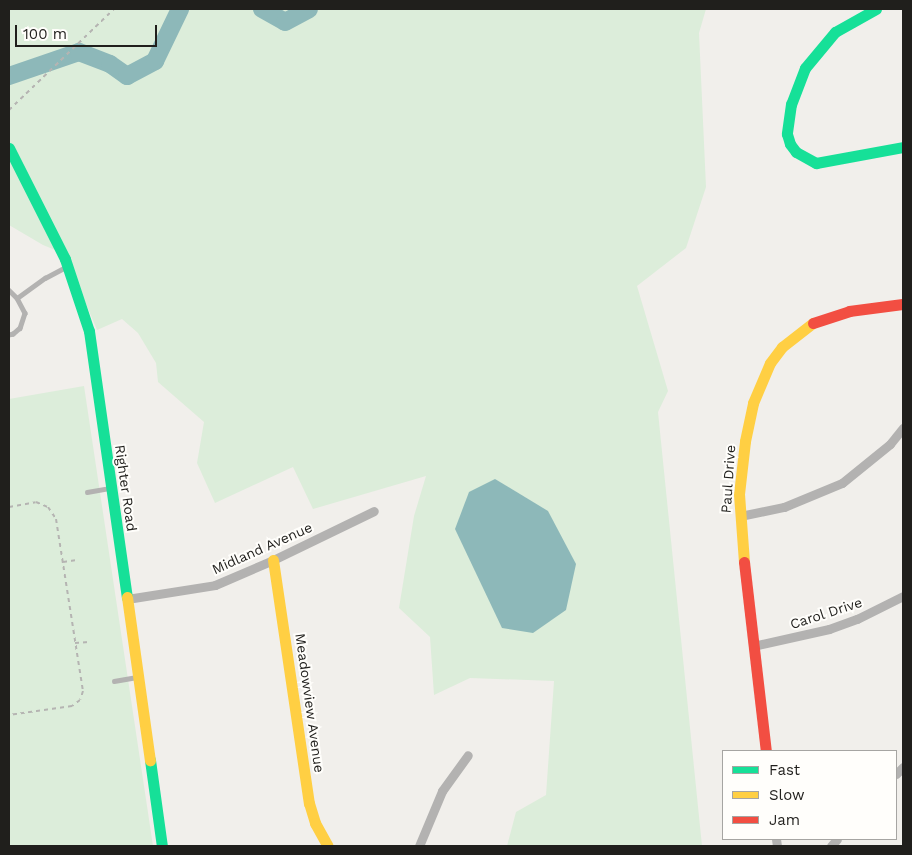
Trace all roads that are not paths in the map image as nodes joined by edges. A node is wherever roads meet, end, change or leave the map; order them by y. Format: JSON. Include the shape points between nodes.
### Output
{"nodes":[{"id":1,"x":876,"y":9,"type":"edge"},
{"id":2,"x":903,"y":146,"type":"edge"},
{"id":3,"x":9,"y":148,"type":"edge"},
{"id":4,"x":68,"y":266,"type":"junction"},
{"id":5,"x":9,"y":290,"type":"edge"},
{"id":6,"x":17,"y":298,"type":"junction"},
{"id":7,"x":903,"y":304,"type":"edge"},
{"id":8,"x":9,"y":334,"type":"edge"},
{"id":9,"x":903,"y":428,"type":"edge"},
{"id":10,"x":110,"y":487,"type":"junction"},
{"id":11,"x":87,"y":492,"type":"dead end"},
{"id":12,"x":374,"y":511,"type":"dead end"},
{"id":13,"x":740,"y":516,"type":"junction"},
{"id":14,"x":273,"y":560,"type":"junction"},
{"id":15,"x":903,"y":596,"type":"edge"},
{"id":16,"x":127,"y":599,"type":"junction"},
{"id":17,"x":753,"y":646,"type":"junction"},
{"id":18,"x":138,"y":677,"type":"junction"},
{"id":19,"x":114,"y":680,"type":"dead end"},
{"id":20,"x":766,"y":750,"type":"edge"},
{"id":21,"x":468,"y":755,"type":"dead end"},
{"id":22,"x":162,"y":846,"type":"edge"},
{"id":23,"x":328,"y":846,"type":"edge"},
{"id":24,"x":419,"y":846,"type":"edge"}],
"edges":[{"from":1,"to":2,"type":"street","via":[[835,32],[805,68],[791,104],[787,134],[796,152],[806,160],[816,162]]},
{"from":3,"to":4,"type":"street","name":"Righter Road"},
{"from":4,"to":6,"type":"lane","via":[[44,278]]},
{"from":4,"to":10,"type":"street","name":"Righter Road","via":[[88,330]]},
{"from":5,"to":6,"type":"lane"},
{"from":6,"to":8,"type":"lane","via":[[24,308],[24,317],[16,332]]},
{"from":7,"to":13,"type":"street","name":"Paul Drive","via":[[848,310],[828,316],[782,347],[770,363],[753,403],[741,470]]},
{"from":9,"to":13,"type":"street","via":[[890,444],[842,483],[784,507]]},
{"from":10,"to":11,"type":"lane"},
{"from":10,"to":16,"type":"street","name":"Righter Road"},
{"from":12,"to":14,"type":"street","name":"Midland Avenue"},
{"from":13,"to":17,"type":"street","name":"Paul Drive"},
{"from":14,"to":16,"type":"street","name":"Midland Avenue","via":[[215,585]]},
{"from":14,"to":23,"type":"street","name":"Meadowview Avenue","via":[[309,803],[315,823]]},
{"from":15,"to":17,"type":"street","name":"Carol Drive","via":[[857,619],[828,629]]},
{"from":16,"to":18,"type":"street","name":"Righter Road"},
{"from":17,"to":20,"type":"street","name":"Paul Drive"},
{"from":18,"to":19,"type":"lane"},
{"from":18,"to":22,"type":"street","name":"Righter Road"},
{"from":21,"to":24,"type":"street","via":[[442,791]]}]}
